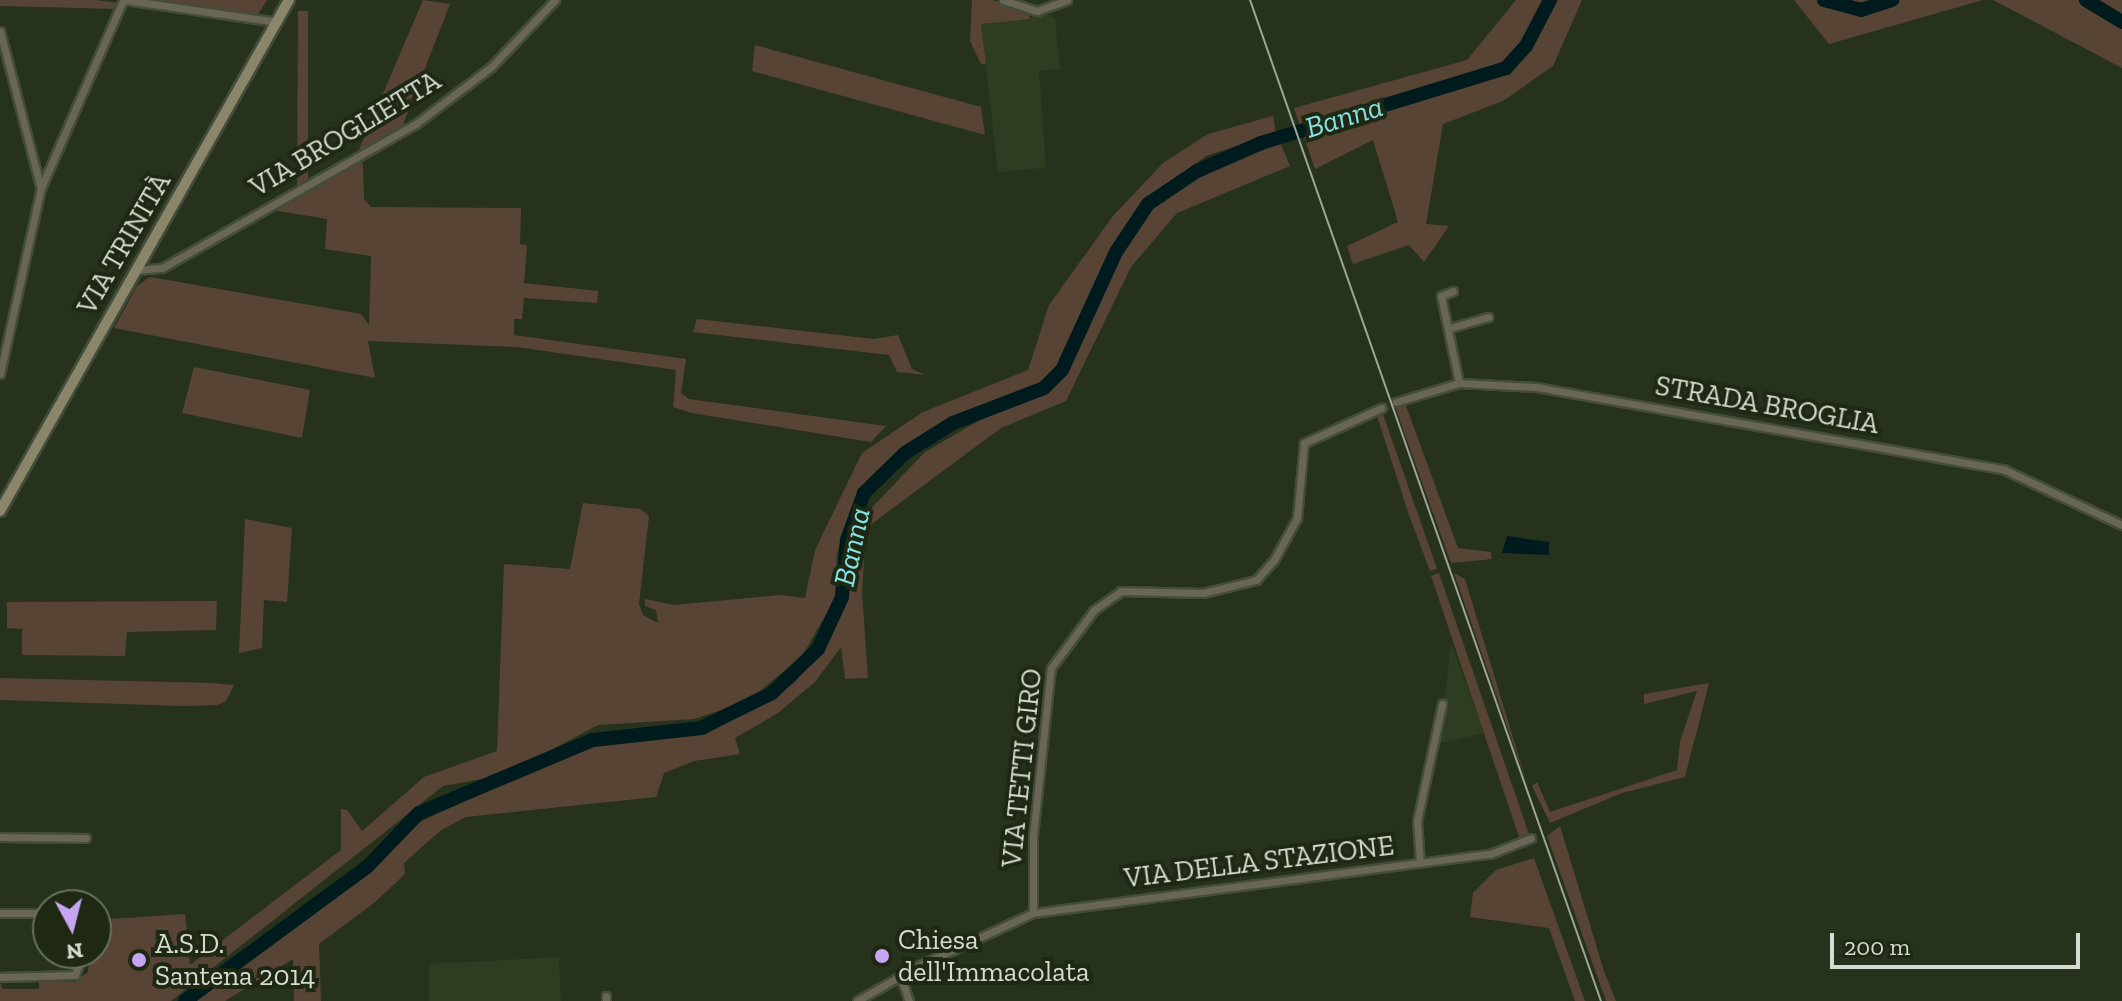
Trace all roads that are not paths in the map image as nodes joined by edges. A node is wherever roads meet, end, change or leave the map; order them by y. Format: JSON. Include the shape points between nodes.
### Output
{"nodes":[{"id":1,"x":124,"y":0,"type":"edge"},
{"id":2,"x":289,"y":0,"type":"edge"},
{"id":3,"x":555,"y":0,"type":"edge"},
{"id":4,"x":1003,"y":0,"type":"edge"},
{"id":5,"x":1067,"y":0,"type":"edge"},
{"id":6,"x":273,"y":22,"type":"junction"},
{"id":7,"x":0,"y":31,"type":"edge"},
{"id":8,"x":41,"y":188,"type":"junction"},
{"id":9,"x":137,"y":270,"type":"junction"},
{"id":10,"x":1453,"y":291,"type":"dead end"},
{"id":11,"x":1488,"y":317,"type":"dead end"},
{"id":12,"x":1450,"y":328,"type":"junction"},
{"id":13,"x":0,"y":374,"type":"edge"},
{"id":14,"x":1459,"y":383,"type":"junction"},
{"id":15,"x":1396,"y":402,"type":"tunnel mouth"},
{"id":16,"x":1381,"y":408,"type":"tunnel mouth"},
{"id":17,"x":0,"y":511,"type":"edge"},
{"id":18,"x":2122,"y":525,"type":"edge"},
{"id":19,"x":1442,"y":704,"type":"dead end"},
{"id":20,"x":0,"y":837,"type":"edge"},
{"id":21,"x":86,"y":838,"type":"dead end"},
{"id":22,"x":1531,"y":838,"type":"dead end"},
{"id":23,"x":1420,"y":863,"type":"junction"},
{"id":24,"x":0,"y":913,"type":"edge"},
{"id":25,"x":32,"y":913,"type":"edge"},
{"id":26,"x":1033,"y":913,"type":"junction"},
{"id":27,"x":77,"y":969,"type":"edge"},
{"id":28,"x":900,"y":975,"type":"junction"},
{"id":29,"x":0,"y":977,"type":"edge"},
{"id":30,"x":857,"y":1001,"type":"edge"},
{"id":31,"x":909,"y":1001,"type":"edge"}],
"edges":[{"from":1,"to":6,"type":"street"},
{"from":1,"to":8,"type":"street"},
{"from":2,"to":6,"type":"street","name":"VIA TRINITÀ"},
{"from":3,"to":9,"type":"street","name":"VIA BROGLIETTA","via":[[491,67],[417,123],[162,268]]},
{"from":4,"to":5,"type":"street","via":[[1037,11]]},
{"from":6,"to":9,"type":"street","name":"VIA TRINITÀ"},
{"from":7,"to":8,"type":"street"},
{"from":8,"to":13,"type":"street"},
{"from":9,"to":17,"type":"street","name":"VIA TRINITÀ"},
{"from":10,"to":12,"type":"street","via":[[1441,296]]},
{"from":11,"to":12,"type":"street"},
{"from":12,"to":14,"type":"street"},
{"from":14,"to":15,"type":"street","name":"STRADA BROGLIA"},
{"from":14,"to":18,"type":"street","name":"STRADA BROGLIA","via":[[1536,387],[2005,470]]},
{"from":16,"to":26,"type":"street","name":"VIA TETTI GIRO","via":[[1304,443],[1297,518],[1256,580],[1203,593],[1133,589],[1113,594],[1059,651],[1048,682],[1039,770]]},
{"from":19,"to":23,"type":"street","via":[[1417,821]]},
{"from":20,"to":21,"type":"street"},
{"from":22,"to":23,"type":"street","name":"VIA DELLA STAZIONE","via":[[1490,854]]},
{"from":23,"to":26,"type":"street","name":"VIA DELLA STAZIONE"},
{"from":24,"to":25,"type":"street"},
{"from":26,"to":28,"type":"street"},
{"from":27,"to":29,"type":"street","via":[[75,975]]},
{"from":28,"to":30,"type":"street"},
{"from":28,"to":31,"type":"street"}]}
